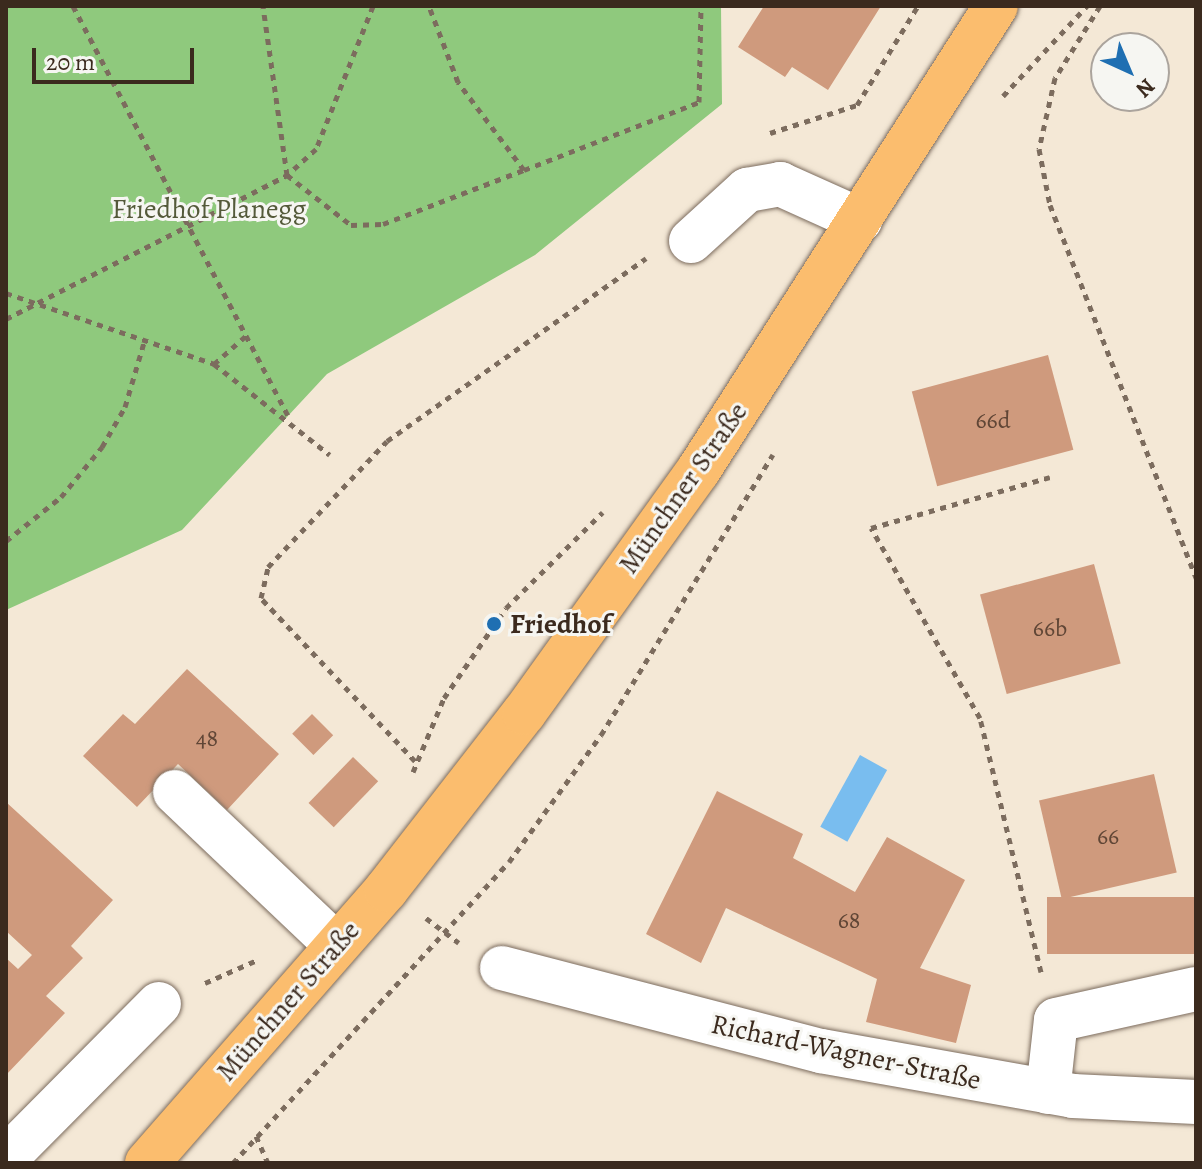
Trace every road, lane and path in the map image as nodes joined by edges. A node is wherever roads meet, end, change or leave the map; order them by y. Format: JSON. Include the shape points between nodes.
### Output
{"nodes":[{"id":1,"x":73,"y":6,"type":"edge"},
{"id":2,"x":263,"y":6,"type":"edge"},
{"id":3,"x":373,"y":6,"type":"edge"},
{"id":4,"x":429,"y":6,"type":"edge"},
{"id":5,"x":701,"y":6,"type":"edge"},
{"id":6,"x":918,"y":6,"type":"edge"},
{"id":7,"x":996,"y":6,"type":"edge"},
{"id":8,"x":1087,"y":6,"type":"edge"},
{"id":9,"x":1100,"y":6,"type":"edge"},
{"id":10,"x":998,"y":102,"type":"dead end"},
{"id":11,"x":524,"y":170,"type":"junction"},
{"id":12,"x":287,"y":175,"type":"junction"},
{"id":13,"x":780,"y":184,"type":"junction"},
{"id":14,"x":860,"y":220,"type":"junction"},
{"id":15,"x":193,"y":225,"type":"junction"},
{"id":16,"x":691,"y":241,"type":"dead end"},
{"id":17,"x":634,"y":272,"type":"dead end"},
{"id":18,"x":6,"y":293,"type":"edge"},
{"id":19,"x":38,"y":302,"type":"junction"},
{"id":20,"x":6,"y":319,"type":"edge"},
{"id":21,"x":249,"y":333,"type":"junction"},
{"id":22,"x":145,"y":339,"type":"junction"},
{"id":23,"x":214,"y":364,"type":"junction"},
{"id":24,"x":288,"y":415,"type":"junction"},
{"id":25,"x":783,"y":439,"type":"dead end"},
{"id":26,"x":330,"y":455,"type":"dead end"},
{"id":27,"x":1050,"y":477,"type":"dead end"},
{"id":28,"x":607,"y":508,"type":"dead end"},
{"id":29,"x":6,"y":541,"type":"edge"},
{"id":30,"x":1196,"y":576,"type":"edge"},
{"id":31,"x":175,"y":792,"type":"dead end"},
{"id":32,"x":336,"y":945,"type":"junction"},
{"id":33,"x":502,"y":968,"type":"dead end"},
{"id":34,"x":1196,"y":989,"type":"edge"},
{"id":35,"x":159,"y":1004,"type":"dead end"},
{"id":36,"x":1056,"y":1020,"type":"junction"},
{"id":37,"x":1048,"y":1092,"type":"junction"},
{"id":38,"x":1196,"y":1102,"type":"edge"},
{"id":39,"x":256,"y":1136,"type":"junction"},
{"id":40,"x":6,"y":1158,"type":"edge"},
{"id":41,"x":147,"y":1163,"type":"edge"},
{"id":42,"x":233,"y":1163,"type":"edge"},
{"id":43,"x":268,"y":1163,"type":"edge"}],
"edges":[{"from":1,"to":15,"type":"path"},
{"from":2,"to":12,"type":"path"},
{"from":3,"to":12,"type":"path","via":[[316,149]]},
{"from":4,"to":11,"type":"path","via":[[458,82]]},
{"from":5,"to":11,"type":"path","via":[[699,102]]},
{"from":6,"to":13,"type":"path","via":[[857,105],[772,132]]},
{"from":7,"to":14,"type":"main road","name":"Münchner Straße"},
{"from":8,"to":10,"type":"path"},
{"from":9,"to":30,"type":"path","via":[[1055,78],[1039,149],[1050,205]]},
{"from":11,"to":12,"type":"path","via":[[383,224],[351,225]]},
{"from":12,"to":15,"type":"path"},
{"from":13,"to":14,"type":"street"},
{"from":13,"to":16,"type":"street","via":[[747,190]]},
{"from":14,"to":32,"type":"main road","name":"Münchner Straße","via":[[698,471],[524,713]]},
{"from":15,"to":19,"type":"path"},
{"from":15,"to":21,"type":"path"},
{"from":17,"to":28,"type":"path","via":[[387,441],[268,567],[261,598],[415,761],[444,698],[506,608]]},
{"from":18,"to":19,"type":"path"},
{"from":19,"to":20,"type":"path"},
{"from":19,"to":22,"type":"path"},
{"from":21,"to":23,"type":"path"},
{"from":21,"to":24,"type":"path"},
{"from":22,"to":23,"type":"path"},
{"from":22,"to":29,"type":"path","via":[[125,407],[102,447],[61,497]]},
{"from":23,"to":24,"type":"path"},
{"from":24,"to":26,"type":"path"},
{"from":25,"to":39,"type":"path","via":[[601,735],[509,862]]},
{"from":27,"to":36,"type":"path","via":[[871,528],[980,718],[1029,937]]},
{"from":31,"to":32,"type":"street"},
{"from":32,"to":41,"type":"main road","name":"Münchner Straße"},
{"from":33,"to":37,"type":"street","name":"Richard-Wagner-Straße","via":[[821,1051]]},
{"from":34,"to":36,"type":"street"},
{"from":35,"to":40,"type":"street"},
{"from":36,"to":37,"type":"street"},
{"from":37,"to":38,"type":"street","name":"Richard-Wagner-Straße"},
{"from":39,"to":42,"type":"path"},
{"from":39,"to":43,"type":"path"}]}
